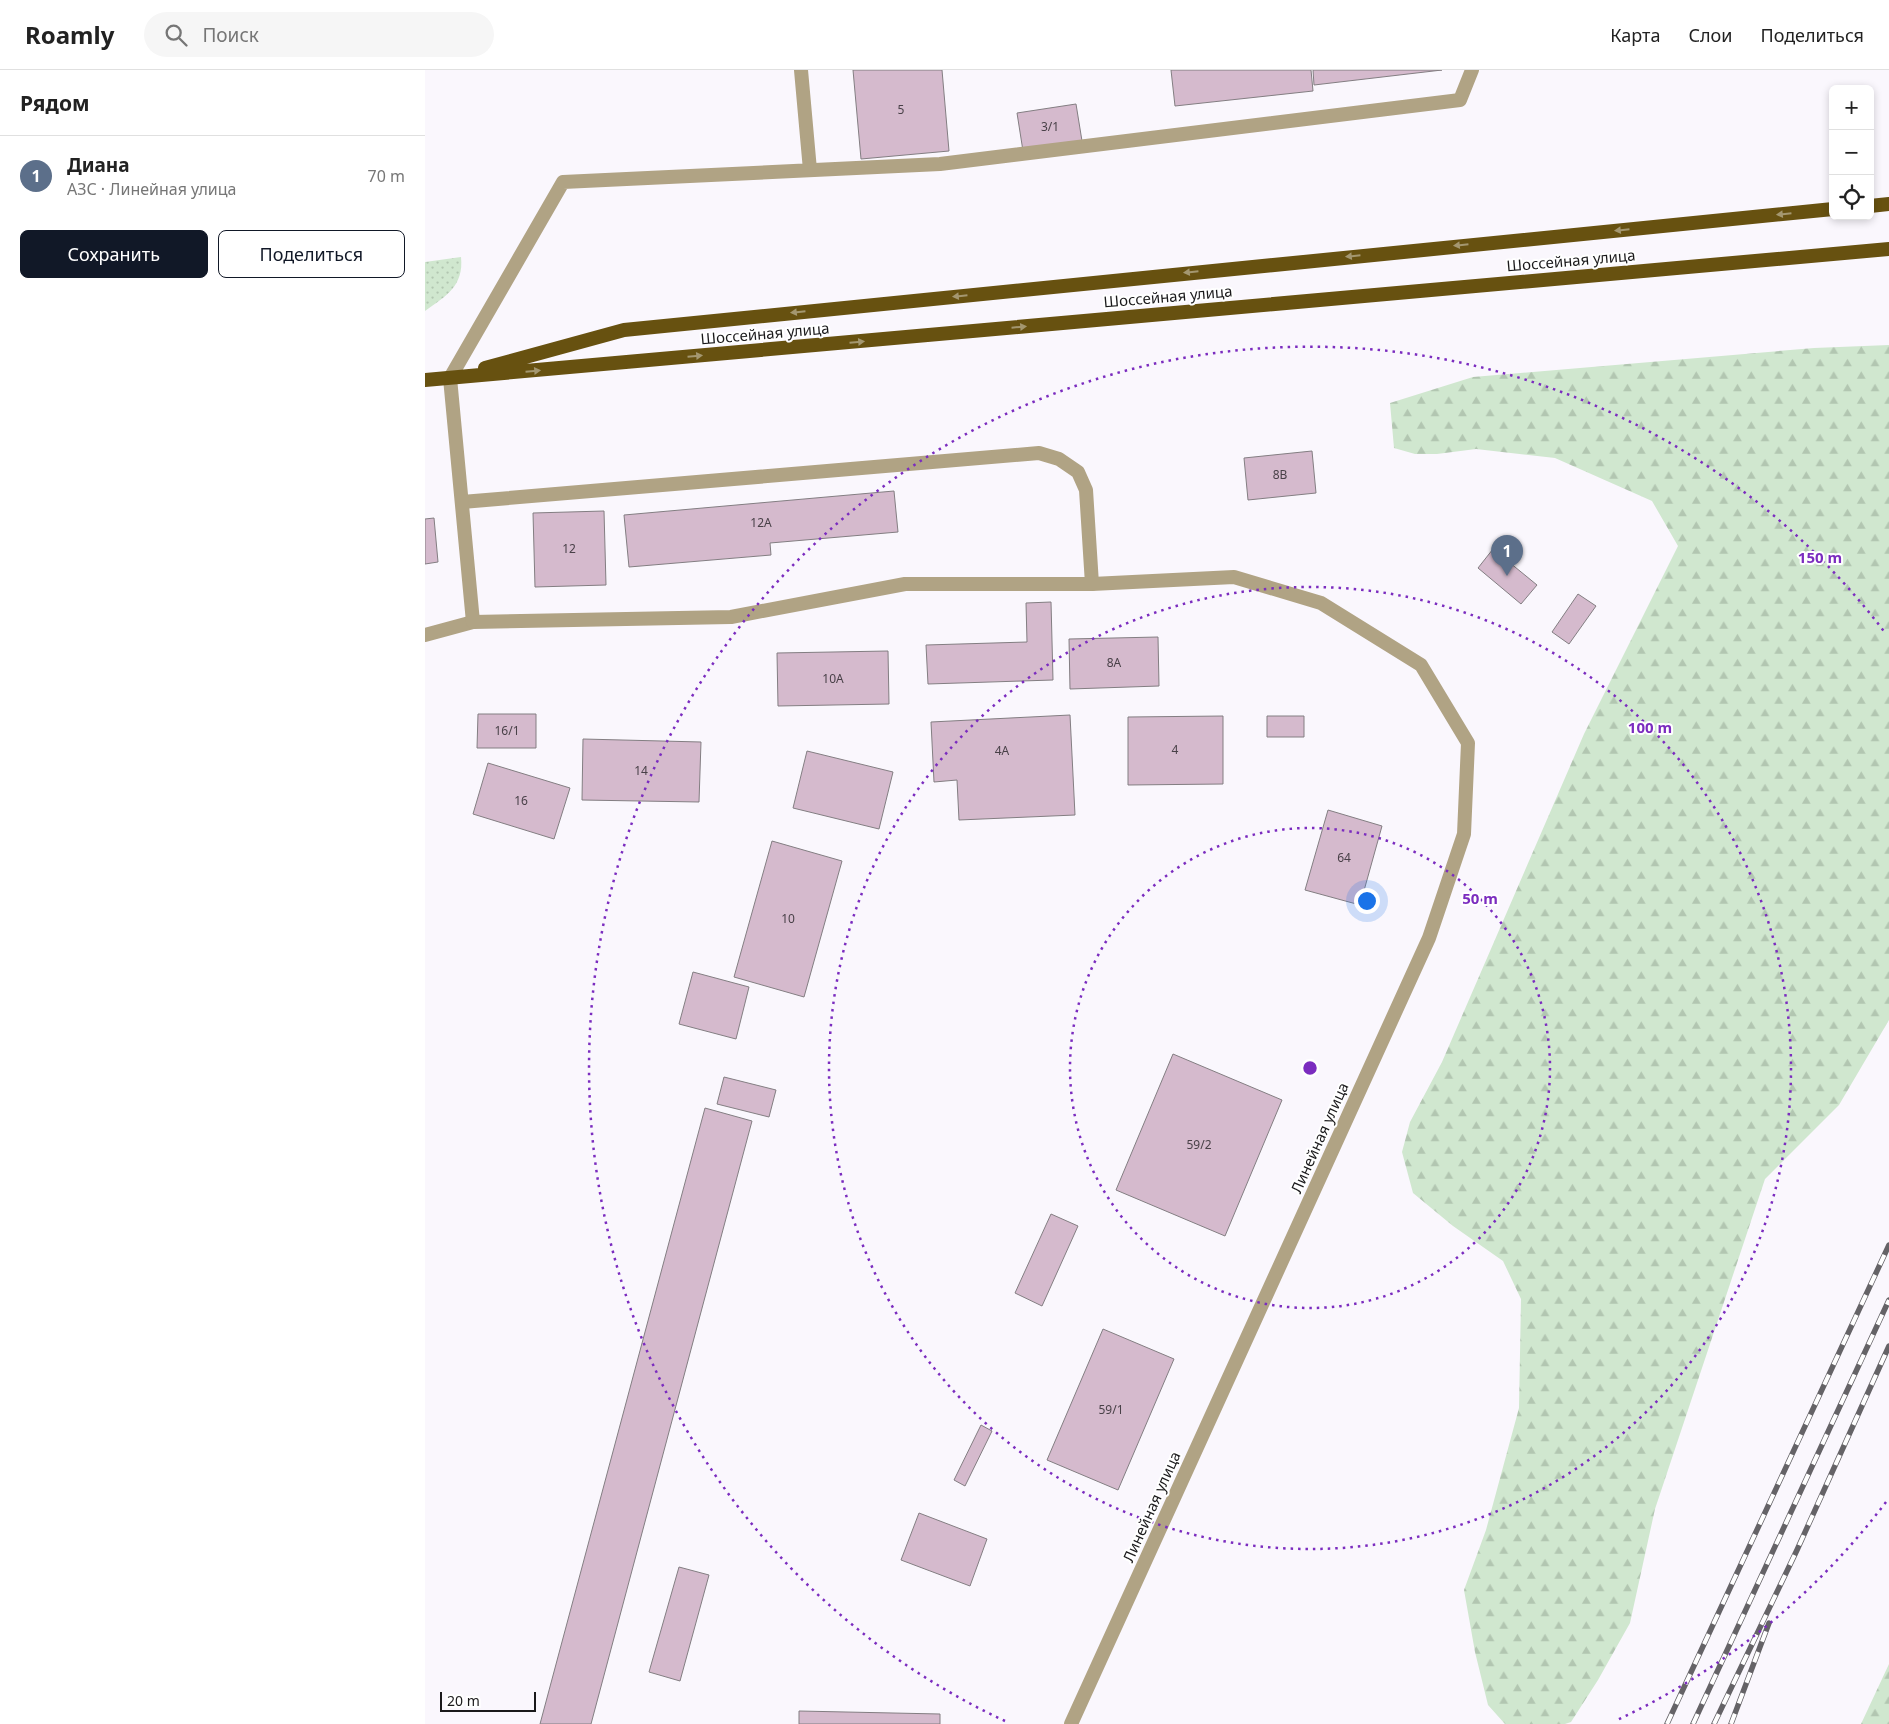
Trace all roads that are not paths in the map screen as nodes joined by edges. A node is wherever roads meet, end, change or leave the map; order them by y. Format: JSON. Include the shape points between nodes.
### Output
{"nodes":[{"id":1,"x":801,"y":70,"type":"edge"},
{"id":2,"x":1472,"y":70,"type":"edge"},
{"id":3,"x":809,"y":170,"type":"junction"},
{"id":4,"x":1889,"y":204,"type":"edge"},
{"id":5,"x":1874,"y":206,"type":"edge"},
{"id":6,"x":1829,"y":209,"type":"edge"},
{"id":7,"x":1889,"y":249,"type":"edge"},
{"id":8,"x":450,"y":378,"type":"junction"},
{"id":9,"x":425,"y":380,"type":"edge"},
{"id":10,"x":462,"y":502,"type":"junction"},
{"id":11,"x":1092,"y":584,"type":"junction"},
{"id":12,"x":473,"y":622,"type":"junction"},
{"id":13,"x":425,"y":635,"type":"edge"},
{"id":14,"x":1071,"y":1724,"type":"edge"}],
"edges":[{"from":1,"to":3,"type":"street"},
{"from":2,"to":3,"type":"street","via":[[1459,100],[940,164]]},
{"from":3,"to":8,"type":"street","via":[[563,182]]},
{"from":4,"to":5,"type":"highway"},
{"from":6,"to":8,"type":"highway","name":"Шоссейная улица","one_way":true,"via":[[624,330]]},
{"from":8,"to":7,"type":"highway","name":"Шоссейная улица","one_way":true},
{"from":8,"to":9,"type":"highway","name":"Шоссейная улица"},
{"from":8,"to":10,"type":"street"},
{"from":10,"to":11,"type":"street","via":[[1039,453],[1059,459],[1078,472],[1086,490]]},
{"from":10,"to":12,"type":"street"},
{"from":11,"to":12,"type":"street","via":[[905,584],[731,617]]},
{"from":11,"to":14,"type":"street","name":"Линейная улица","via":[[1234,577],[1321,603],[1421,665],[1468,743],[1464,834],[1429,938]]},
{"from":12,"to":13,"type":"street"}]}
